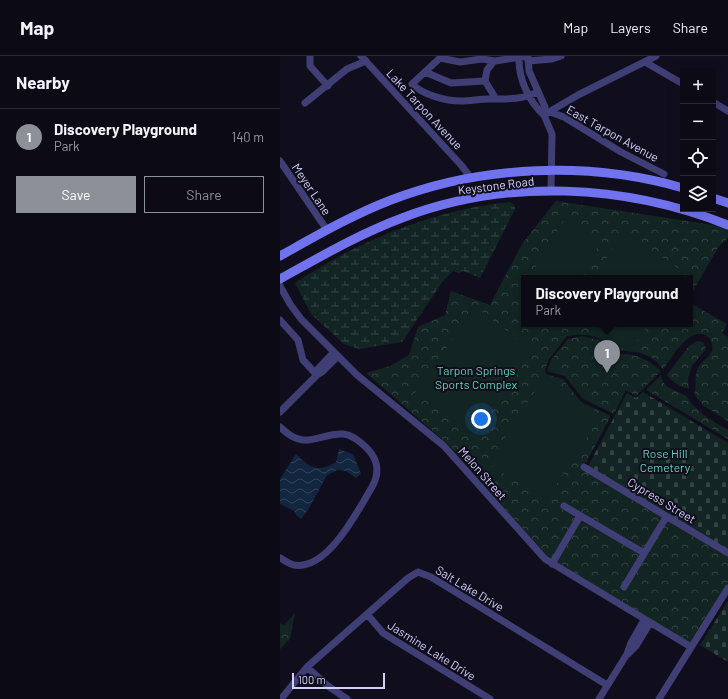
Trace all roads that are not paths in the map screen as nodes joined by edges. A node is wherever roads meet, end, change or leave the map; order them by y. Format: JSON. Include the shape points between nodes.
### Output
{"nodes":[{"id":1,"x":310,"y":56,"type":"edge"},
{"id":2,"x":561,"y":56,"type":"edge"},
{"id":3,"x":656,"y":56,"type":"edge"},
{"id":4,"x":439,"y":57,"type":"edge"},
{"id":5,"x":519,"y":57,"type":"edge"},
{"id":6,"x":363,"y":59,"type":"edge"},
{"id":7,"x":490,"y":59,"type":"edge"},
{"id":8,"x":528,"y":59,"type":"edge"},
{"id":9,"x":645,"y":62,"type":"junction"},
{"id":10,"x":425,"y":72,"type":"junction"},
{"id":11,"x":485,"y":81,"type":"junction"},
{"id":12,"x":680,"y":82,"type":"edge"},
{"id":13,"x":328,"y":86,"type":"junction"},
{"id":14,"x":537,"y":92,"type":"junction"},
{"id":15,"x":530,"y":96,"type":"junction"},
{"id":16,"x":496,"y":99,"type":"junction"},
{"id":17,"x":305,"y":103,"type":"dead end"},
{"id":18,"x":716,"y":104,"type":"edge"},
{"id":19,"x":728,"y":111,"type":"edge"},
{"id":20,"x":547,"y":114,"type":"junction"},
{"id":21,"x":280,"y":161,"type":"edge"},
{"id":22,"x":552,"y":171,"type":"junction"},
{"id":23,"x":664,"y":174,"type":"dead end"},
{"id":24,"x":471,"y":178,"type":"junction"},
{"id":25,"x":680,"y":187,"type":"edge"},
{"id":26,"x":551,"y":191,"type":"junction"},
{"id":27,"x":716,"y":199,"type":"edge"},
{"id":28,"x":728,"y":203,"type":"edge"},
{"id":29,"x":728,"y":225,"type":"edge"},
{"id":30,"x":327,"y":230,"type":"junction"},
{"id":31,"x":280,"y":256,"type":"edge"},
{"id":32,"x":280,"y":279,"type":"edge"},
{"id":33,"x":280,"y":286,"type":"edge"},
{"id":34,"x":280,"y":320,"type":"edge"},
{"id":35,"x":336,"y":354,"type":"junction"},
{"id":36,"x":316,"y":374,"type":"junction"},
{"id":37,"x":280,"y":412,"type":"edge"},
{"id":38,"x":280,"y":426,"type":"edge"},
{"id":39,"x":584,"y":467,"type":"dead end"},
{"id":40,"x":564,"y":506,"type":"dead end"},
{"id":41,"x":580,"y":516,"type":"junction"},
{"id":42,"x":665,"y":519,"type":"dead end"},
{"id":43,"x":644,"y":553,"type":"junction"},
{"id":44,"x":728,"y":553,"type":"edge"},
{"id":45,"x":280,"y":558,"type":"edge"},
{"id":46,"x":552,"y":564,"type":"junction"},
{"id":47,"x":624,"y":586,"type":"dead end"},
{"id":48,"x":728,"y":588,"type":"edge"},
{"id":49,"x":367,"y":614,"type":"junction"},
{"id":50,"x":647,"y":621,"type":"junction"},
{"id":51,"x":691,"y":647,"type":"junction"},
{"id":52,"x":307,"y":666,"type":"junction"},
{"id":53,"x":608,"y":685,"type":"junction"},
{"id":54,"x":281,"y":699,"type":"edge"},
{"id":55,"x":347,"y":699,"type":"edge"},
{"id":56,"x":490,"y":699,"type":"edge"},
{"id":57,"x":599,"y":699,"type":"edge"},
{"id":58,"x":659,"y":699,"type":"edge"}],
"edges":[{"from":1,"to":13,"type":"street","via":[[310,66]]},
{"from":2,"to":8,"type":"street","via":[[552,59]]},
{"from":3,"to":9,"type":"street"},
{"from":4,"to":7,"type":"street","via":[[460,62]]},
{"from":4,"to":10,"type":"street"},
{"from":5,"to":7,"type":"street"},
{"from":5,"to":8,"type":"street"},
{"from":5,"to":15,"type":"street","via":[[519,73]]},
{"from":6,"to":13,"type":"street"},
{"from":6,"to":24,"type":"street","name":"Lake Tarpon Avenue","via":[[462,165]]},
{"from":7,"to":11,"type":"street"},
{"from":8,"to":14,"type":"street","via":[[530,76]]},
{"from":9,"to":12,"type":"street"},
{"from":9,"to":20,"type":"street","via":[[616,75]]},
{"from":10,"to":11,"type":"street","via":[[451,82]]},
{"from":10,"to":16,"type":"street","via":[[412,84],[440,99],[460,102]]},
{"from":11,"to":16,"type":"street"},
{"from":13,"to":17,"type":"street"},
{"from":14,"to":15,"type":"street"},
{"from":14,"to":20,"type":"street"},
{"from":15,"to":16,"type":"street","via":[[508,100]]},
{"from":15,"to":20,"type":"street","via":[[536,108]]},
{"from":18,"to":19,"type":"street"},
{"from":20,"to":22,"type":"street","via":[[552,134]]},
{"from":20,"to":23,"type":"street","name":"East Tarpon Avenue","via":[[564,117],[621,152]]},
{"from":21,"to":30,"type":"street","name":"Meyer Lane"},
{"from":22,"to":24,"type":"main road","name":"Keystone Road"},
{"from":22,"to":25,"type":"main road","name":"Keystone Road","via":[[616,175]]},
{"from":22,"to":26,"type":"street"},
{"from":24,"to":30,"type":"main road","name":"Keystone Road","via":[[427,188],[391,200]]},
{"from":26,"to":29,"type":"main road","name":"Keystone Road","via":[[633,198],[686,210]]},
{"from":26,"to":32,"type":"main road","name":"Keystone Road","via":[[492,195],[431,208],[346,242]]},
{"from":27,"to":28,"type":"main road"},
{"from":30,"to":31,"type":"main road","name":"Keystone Road"},
{"from":33,"to":35,"type":"street","name":"Melon Street","via":[[297,314]]},
{"from":34,"to":36,"type":"street","via":[[298,340],[303,360]]},
{"from":35,"to":36,"type":"street","via":[[322,372]]},
{"from":35,"to":46,"type":"street","name":"Melon Street","via":[[447,449],[532,547]]},
{"from":36,"to":37,"type":"street"},
{"from":38,"to":45,"type":"street","via":[[290,436],[301,440],[332,434],[349,435],[371,455],[376,462],[376,471],[372,487],[337,543],[307,564],[293,565]]},
{"from":39,"to":44,"type":"street","name":"Cypress Street"},
{"from":40,"to":41,"type":"street"},
{"from":41,"to":43,"type":"street"},
{"from":41,"to":46,"type":"street"},
{"from":42,"to":43,"type":"street"},
{"from":43,"to":47,"type":"street"},
{"from":46,"to":50,"type":"street","name":"Melon Street"},
{"from":48,"to":51,"type":"street"},
{"from":49,"to":52,"type":"street","name":"Salt Lake Drive"},
{"from":49,"to":53,"type":"street","name":"Salt Lake Drive","via":[[412,575],[421,573]]},
{"from":49,"to":56,"type":"street","name":"Jasmine Lake Drive","via":[[383,633]]},
{"from":50,"to":51,"type":"street","name":"Melon Street"},
{"from":50,"to":53,"type":"street","via":[[631,642],[627,654]]},
{"from":51,"to":58,"type":"street"},
{"from":52,"to":54,"type":"street","name":"Salt Lake Drive"},
{"from":52,"to":55,"type":"street","via":[[328,686]]},
{"from":53,"to":57,"type":"street"}]}
